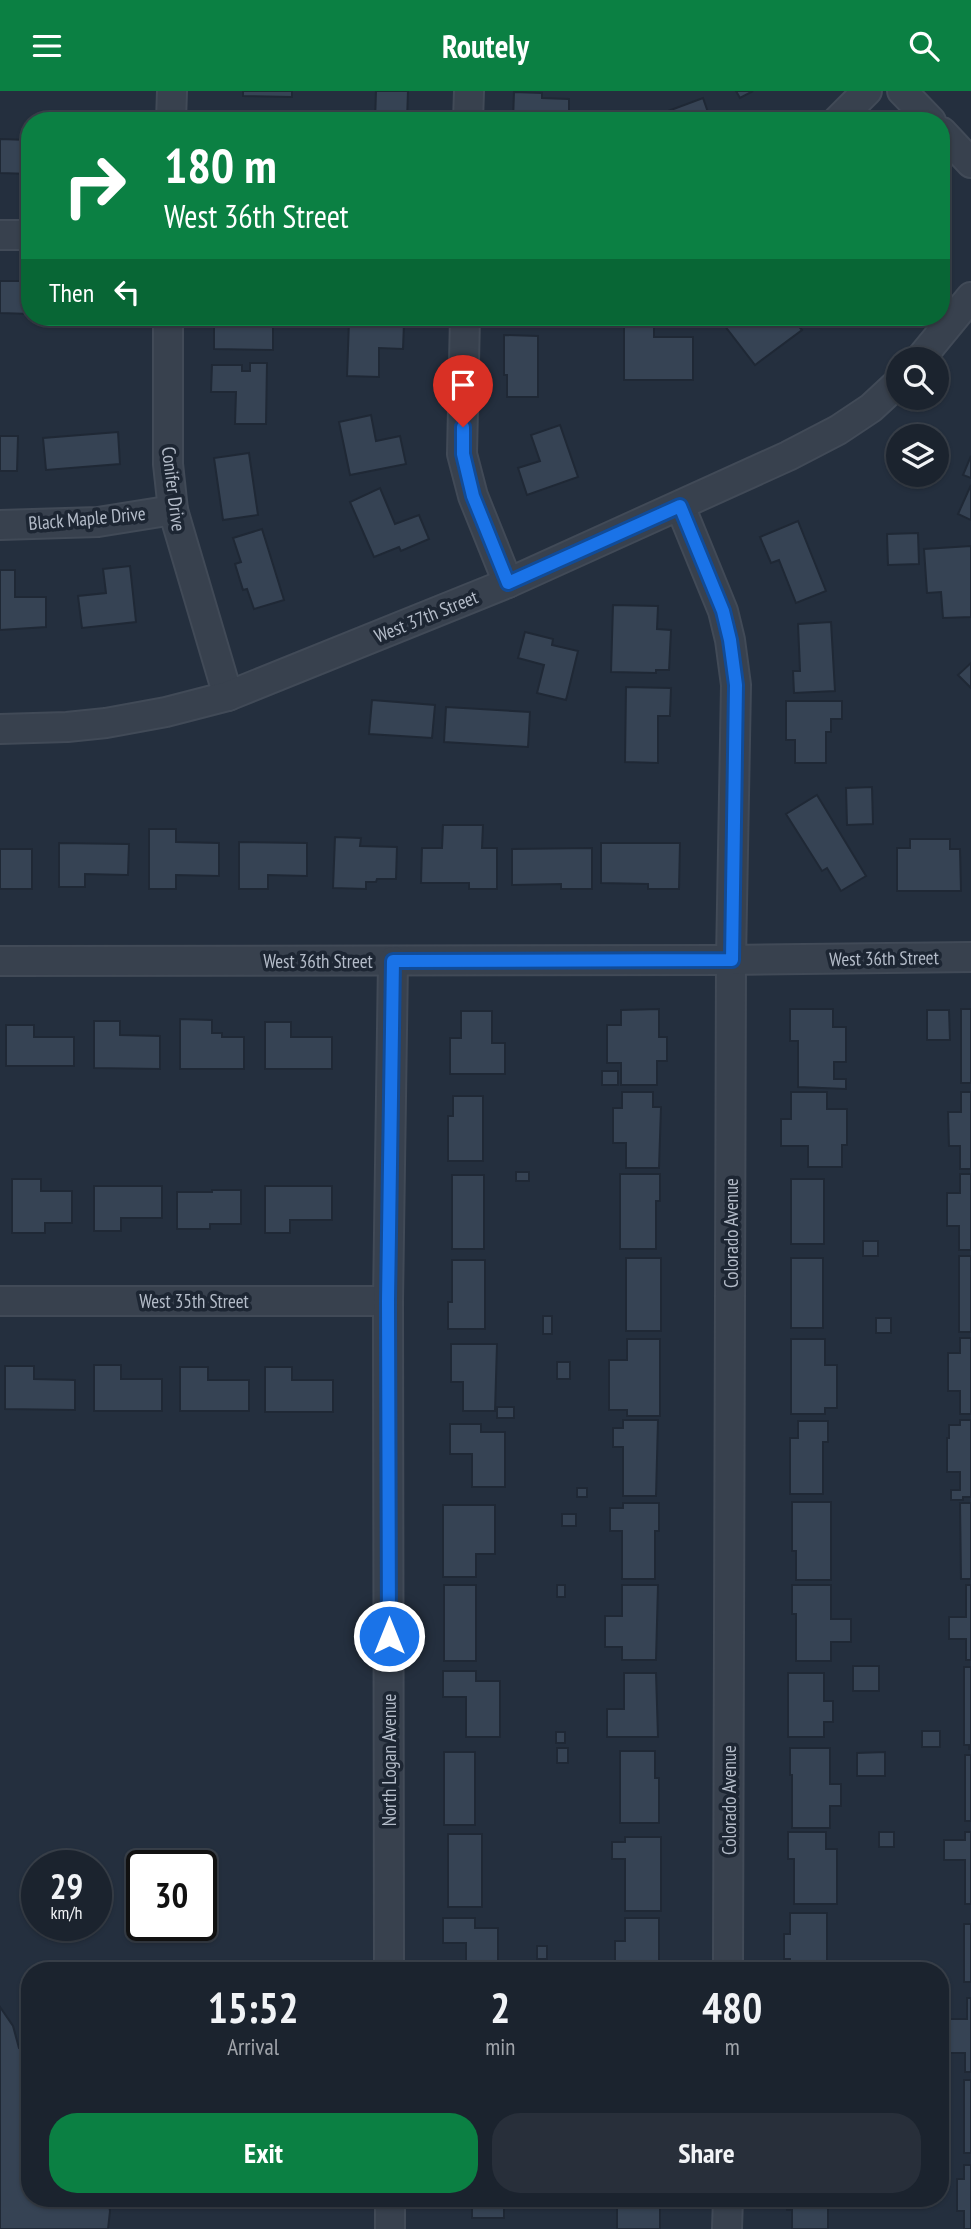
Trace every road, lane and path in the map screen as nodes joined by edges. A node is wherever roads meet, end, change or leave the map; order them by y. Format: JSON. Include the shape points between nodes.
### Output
{"nodes":[{"id":1,"x":172,"y":91,"type":"edge"},
{"id":2,"x":468,"y":91,"type":"edge"},
{"id":3,"x":867,"y":91,"type":"edge"},
{"id":4,"x":902,"y":91,"type":"edge"},
{"id":5,"x":171,"y":112,"type":"edge"},
{"id":6,"x":468,"y":112,"type":"edge"},
{"id":7,"x":846,"y":112,"type":"edge"},
{"id":8,"x":922,"y":112,"type":"edge"},
{"id":9,"x":950,"y":141,"type":"edge"},
{"id":10,"x":971,"y":163,"type":"edge"},
{"id":11,"x":0,"y":235,"type":"edge"},
{"id":12,"x":21,"y":235,"type":"edge"},
{"id":13,"x":971,"y":297,"type":"edge"},
{"id":14,"x":950,"y":323,"type":"edge"},
{"id":15,"x":168,"y":326,"type":"edge"},
{"id":16,"x":465,"y":326,"type":"edge"},
{"id":17,"x":947,"y":326,"type":"edge"},
{"id":18,"x":930,"y":347,"type":"edge"},
{"id":19,"x":886,"y":394,"type":"edge"},
{"id":20,"x":680,"y":506,"type":"junction"},
{"id":21,"x":173,"y":510,"type":"junction"},
{"id":22,"x":0,"y":525,"type":"edge"},
{"id":23,"x":508,"y":583,"type":"junction"},
{"id":24,"x":228,"y":696,"type":"junction"},
{"id":25,"x":0,"y":729,"type":"edge"},
{"id":26,"x":971,"y":957,"type":"edge"},
{"id":27,"x":732,"y":960,"type":"junction"},
{"id":28,"x":0,"y":961,"type":"edge"},
{"id":29,"x":393,"y":961,"type":"junction"},
{"id":30,"x":0,"y":1301,"type":"edge"},
{"id":31,"x":388,"y":1301,"type":"junction"},
{"id":32,"x":389,"y":1962,"type":"edge"},
{"id":33,"x":728,"y":1962,"type":"edge"},
{"id":34,"x":390,"y":2207,"type":"edge"},
{"id":35,"x":727,"y":2207,"type":"edge"},
{"id":36,"x":390,"y":2229,"type":"edge"},
{"id":37,"x":727,"y":2229,"type":"edge"}],
"edges":[{"from":1,"to":5,"type":"street"},
{"from":2,"to":6,"type":"street"},
{"from":3,"to":7,"type":"street"},
{"from":4,"to":8,"type":"street"},
{"from":9,"to":10,"type":"street"},
{"from":11,"to":12,"type":"street"},
{"from":13,"to":14,"type":"street"},
{"from":15,"to":21,"type":"street","name":"Conifer Drive","via":[[168,464]]},
{"from":16,"to":23,"type":"street","via":[[463,454],[473,496]]},
{"from":17,"to":18,"type":"street"},
{"from":19,"to":20,"type":"street","name":"West 37th Street","via":[[838,430]]},
{"from":20,"to":23,"type":"street","name":"West 37th Street"},
{"from":20,"to":27,"type":"street","name":"Colorado Avenue","via":[[723,611],[736,685]]},
{"from":21,"to":22,"type":"street","name":"Black Maple Drive","via":[[97,521]]},
{"from":21,"to":24,"type":"street","name":"Conifer Drive"},
{"from":23,"to":24,"type":"street","name":"West 37th Street"},
{"from":24,"to":25,"type":"street","name":"West 37th Street","via":[[106,723]]},
{"from":26,"to":27,"type":"street","name":"West 36th Street"},
{"from":27,"to":29,"type":"street","name":"West 36th Street"},
{"from":27,"to":33,"type":"street","name":"Colorado Avenue"},
{"from":28,"to":29,"type":"street","name":"West 36th Street"},
{"from":29,"to":31,"type":"street","name":"North Logan Avenue"},
{"from":30,"to":31,"type":"street","name":"West 35th Street"},
{"from":31,"to":32,"type":"street","name":"North Logan Avenue"},
{"from":34,"to":36,"type":"street"},
{"from":35,"to":37,"type":"street"}]}
